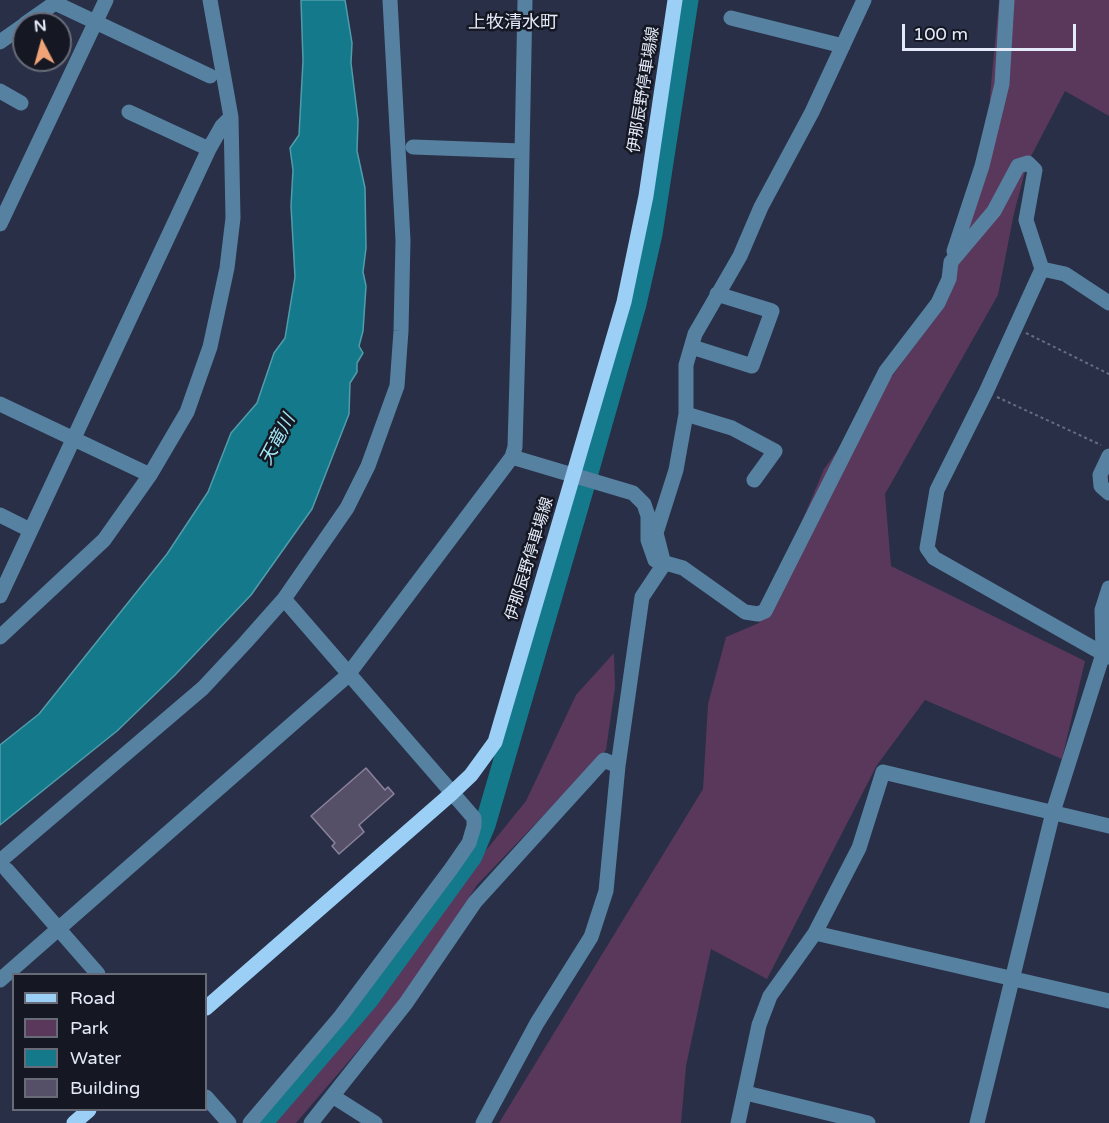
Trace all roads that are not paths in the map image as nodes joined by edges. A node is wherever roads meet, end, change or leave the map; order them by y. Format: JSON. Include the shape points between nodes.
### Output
{"nodes":[{"id":1,"x":105,"y":0,"type":"edge"},
{"id":2,"x":210,"y":0,"type":"edge"},
{"id":3,"x":390,"y":0,"type":"edge"},
{"id":4,"x":525,"y":0,"type":"edge"},
{"id":5,"x":675,"y":0,"type":"edge"},
{"id":6,"x":864,"y":0,"type":"edge"},
{"id":7,"x":1007,"y":0,"type":"edge"},
{"id":8,"x":57,"y":1,"type":"edge"},
{"id":9,"x":42,"y":12,"type":"edge"},
{"id":10,"x":731,"y":18,"type":"dead end"},
{"id":11,"x":95,"y":23,"type":"junction"},
{"id":12,"x":843,"y":46,"type":"junction"},
{"id":13,"x":210,"y":76,"type":"dead end"},
{"id":14,"x":0,"y":91,"type":"edge"},
{"id":15,"x":21,"y":103,"type":"dead end"},
{"id":16,"x":129,"y":112,"type":"dead end"},
{"id":17,"x":231,"y":117,"type":"junction"},
{"id":18,"x":413,"y":147,"type":"dead end"},
{"id":19,"x":209,"y":149,"type":"junction"},
{"id":20,"x":521,"y":151,"type":"junction"},
{"id":21,"x":0,"y":224,"type":"edge"},
{"id":22,"x":951,"y":262,"type":"junction"},
{"id":23,"x":1042,"y":269,"type":"junction"},
{"id":24,"x":717,"y":294,"type":"junction"},
{"id":25,"x":1109,"y":303,"type":"edge"},
{"id":26,"x":692,"y":347,"type":"junction"},
{"id":27,"x":0,"y":404,"type":"edge"},
{"id":28,"x":686,"y":414,"type":"junction"},
{"id":29,"x":74,"y":440,"type":"junction"},
{"id":30,"x":1109,"y":456,"type":"edge"},
{"id":31,"x":512,"y":458,"type":"junction"},
{"id":32,"x":150,"y":475,"type":"junction"},
{"id":33,"x":574,"y":476,"type":"junction"},
{"id":34,"x":754,"y":480,"type":"dead end"},
{"id":35,"x":1109,"y":493,"type":"edge"},
{"id":36,"x":0,"y":515,"type":"edge"},
{"id":37,"x":30,"y":530,"type":"junction"},
{"id":38,"x":664,"y":564,"type":"junction"},
{"id":39,"x":1109,"y":588,"type":"edge"},
{"id":40,"x":0,"y":596,"type":"edge"},
{"id":41,"x":284,"y":599,"type":"junction"},
{"id":42,"x":0,"y":637,"type":"edge"},
{"id":43,"x":1106,"y":656,"type":"edge"},
{"id":44,"x":347,"y":676,"type":"junction"},
{"id":45,"x":618,"y":766,"type":"junction"},
{"id":46,"x":451,"y":794,"type":"junction"},
{"id":47,"x":1053,"y":812,"type":"junction"},
{"id":48,"x":1109,"y":826,"type":"edge"},
{"id":49,"x":4,"y":865,"type":"edge"},
{"id":50,"x":58,"y":930,"type":"junction"},
{"id":51,"x":815,"y":933,"type":"junction"},
{"id":52,"x":96,"y":973,"type":"edge"},
{"id":53,"x":0,"y":980,"type":"edge"},
{"id":54,"x":1014,"y":980,"type":"junction"},
{"id":55,"x":1109,"y":1001,"type":"edge"},
{"id":56,"x":207,"y":1007,"type":"edge"},
{"id":57,"x":746,"y":1093,"type":"junction"},
{"id":58,"x":334,"y":1097,"type":"junction"},
{"id":59,"x":207,"y":1098,"type":"edge"},
{"id":60,"x":88,"y":1111,"type":"edge"},
{"id":61,"x":74,"y":1123,"type":"edge"},
{"id":62,"x":229,"y":1123,"type":"edge"},
{"id":63,"x":250,"y":1123,"type":"edge"},
{"id":64,"x":311,"y":1123,"type":"edge"},
{"id":65,"x":375,"y":1123,"type":"edge"},
{"id":66,"x":483,"y":1123,"type":"edge"},
{"id":67,"x":738,"y":1123,"type":"edge"},
{"id":68,"x":868,"y":1123,"type":"edge"},
{"id":69,"x":977,"y":1123,"type":"edge"}],
"edges":[{"from":1,"to":11,"type":"street"},
{"from":2,"to":17,"type":"street"},
{"from":3,"to":41,"type":"street","via":[[403,240],[397,386],[379,440],[347,508]]},
{"from":4,"to":20,"type":"street"},
{"from":5,"to":33,"type":"main road","name":"伊那辰野停車場線","via":[[634,256]]},
{"from":6,"to":12,"type":"street"},
{"from":7,"to":22,"type":"street","via":[[1002,84],[982,166]]},
{"from":8,"to":9,"type":"street"},
{"from":8,"to":11,"type":"street"},
{"from":10,"to":12,"type":"street"},
{"from":11,"to":13,"type":"street"},
{"from":11,"to":21,"type":"street"},
{"from":12,"to":24,"type":"street"},
{"from":14,"to":15,"type":"street"},
{"from":16,"to":19,"type":"street"},
{"from":17,"to":19,"type":"street"},
{"from":17,"to":32,"type":"street","via":[[233,218],[221,300],[210,347],[187,412]]},
{"from":18,"to":20,"type":"street"},
{"from":19,"to":29,"type":"street"},
{"from":20,"to":31,"type":"street"},
{"from":22,"to":23,"type":"street","via":[[994,211],[1018,166],[1028,163],[1035,170],[1026,220]]},
{"from":22,"to":38,"type":"street","via":[[949,279],[938,303],[870,398],[765,611],[745,612],[683,568]]},
{"from":23,"to":25,"type":"street","via":[[1065,274]]},
{"from":23,"to":43,"type":"street","via":[[938,490],[927,548],[934,558]]},
{"from":24,"to":26,"type":"street"},
{"from":24,"to":26,"type":"street","via":[[772,311],[752,366]]},
{"from":26,"to":28,"type":"street","via":[[686,365]]},
{"from":27,"to":29,"type":"street"},
{"from":28,"to":34,"type":"street","via":[[732,428],[775,452]]},
{"from":28,"to":38,"type":"street","via":[[676,470],[656,533]]},
{"from":29,"to":32,"type":"street"},
{"from":29,"to":37,"type":"street"},
{"from":30,"to":35,"type":"street","via":[[1100,476],[1101,486]]},
{"from":31,"to":33,"type":"street"},
{"from":31,"to":44,"type":"street"},
{"from":32,"to":42,"type":"street","via":[[104,540]]},
{"from":33,"to":38,"type":"street","via":[[633,493],[644,504],[648,516],[651,554]]},
{"from":33,"to":46,"type":"main road","name":"伊那辰野停車場線","via":[[495,742]]},
{"from":36,"to":37,"type":"street"},
{"from":37,"to":40,"type":"street"},
{"from":38,"to":45,"type":"street","via":[[642,597]]},
{"from":39,"to":43,"type":"street","via":[[1102,610]]},
{"from":41,"to":44,"type":"street"},
{"from":41,"to":49,"type":"street","via":[[202,688]]},
{"from":43,"to":47,"type":"street"},
{"from":44,"to":46,"type":"street"},
{"from":44,"to":50,"type":"street"},
{"from":45,"to":58,"type":"street","via":[[604,760],[475,902],[406,1003]]},
{"from":45,"to":66,"type":"street","via":[[606,891],[591,937],[537,1023]]},
{"from":46,"to":56,"type":"main road","name":"伊那辰野停車場線"},
{"from":46,"to":63,"type":"street","via":[[474,818],[469,843],[341,1016]]},
{"from":47,"to":48,"type":"street"},
{"from":47,"to":51,"type":"street","via":[[883,772],[859,848]]},
{"from":47,"to":54,"type":"street"},
{"from":49,"to":50,"type":"street"},
{"from":50,"to":52,"type":"street"},
{"from":50,"to":53,"type":"street"},
{"from":51,"to":54,"type":"street"},
{"from":51,"to":57,"type":"street","via":[[770,996],[759,1025]]},
{"from":54,"to":55,"type":"street"},
{"from":54,"to":69,"type":"street"},
{"from":57,"to":67,"type":"street"},
{"from":57,"to":68,"type":"street"},
{"from":58,"to":64,"type":"street"},
{"from":58,"to":65,"type":"street"},
{"from":59,"to":62,"type":"street"},
{"from":60,"to":61,"type":"main road"}]}
